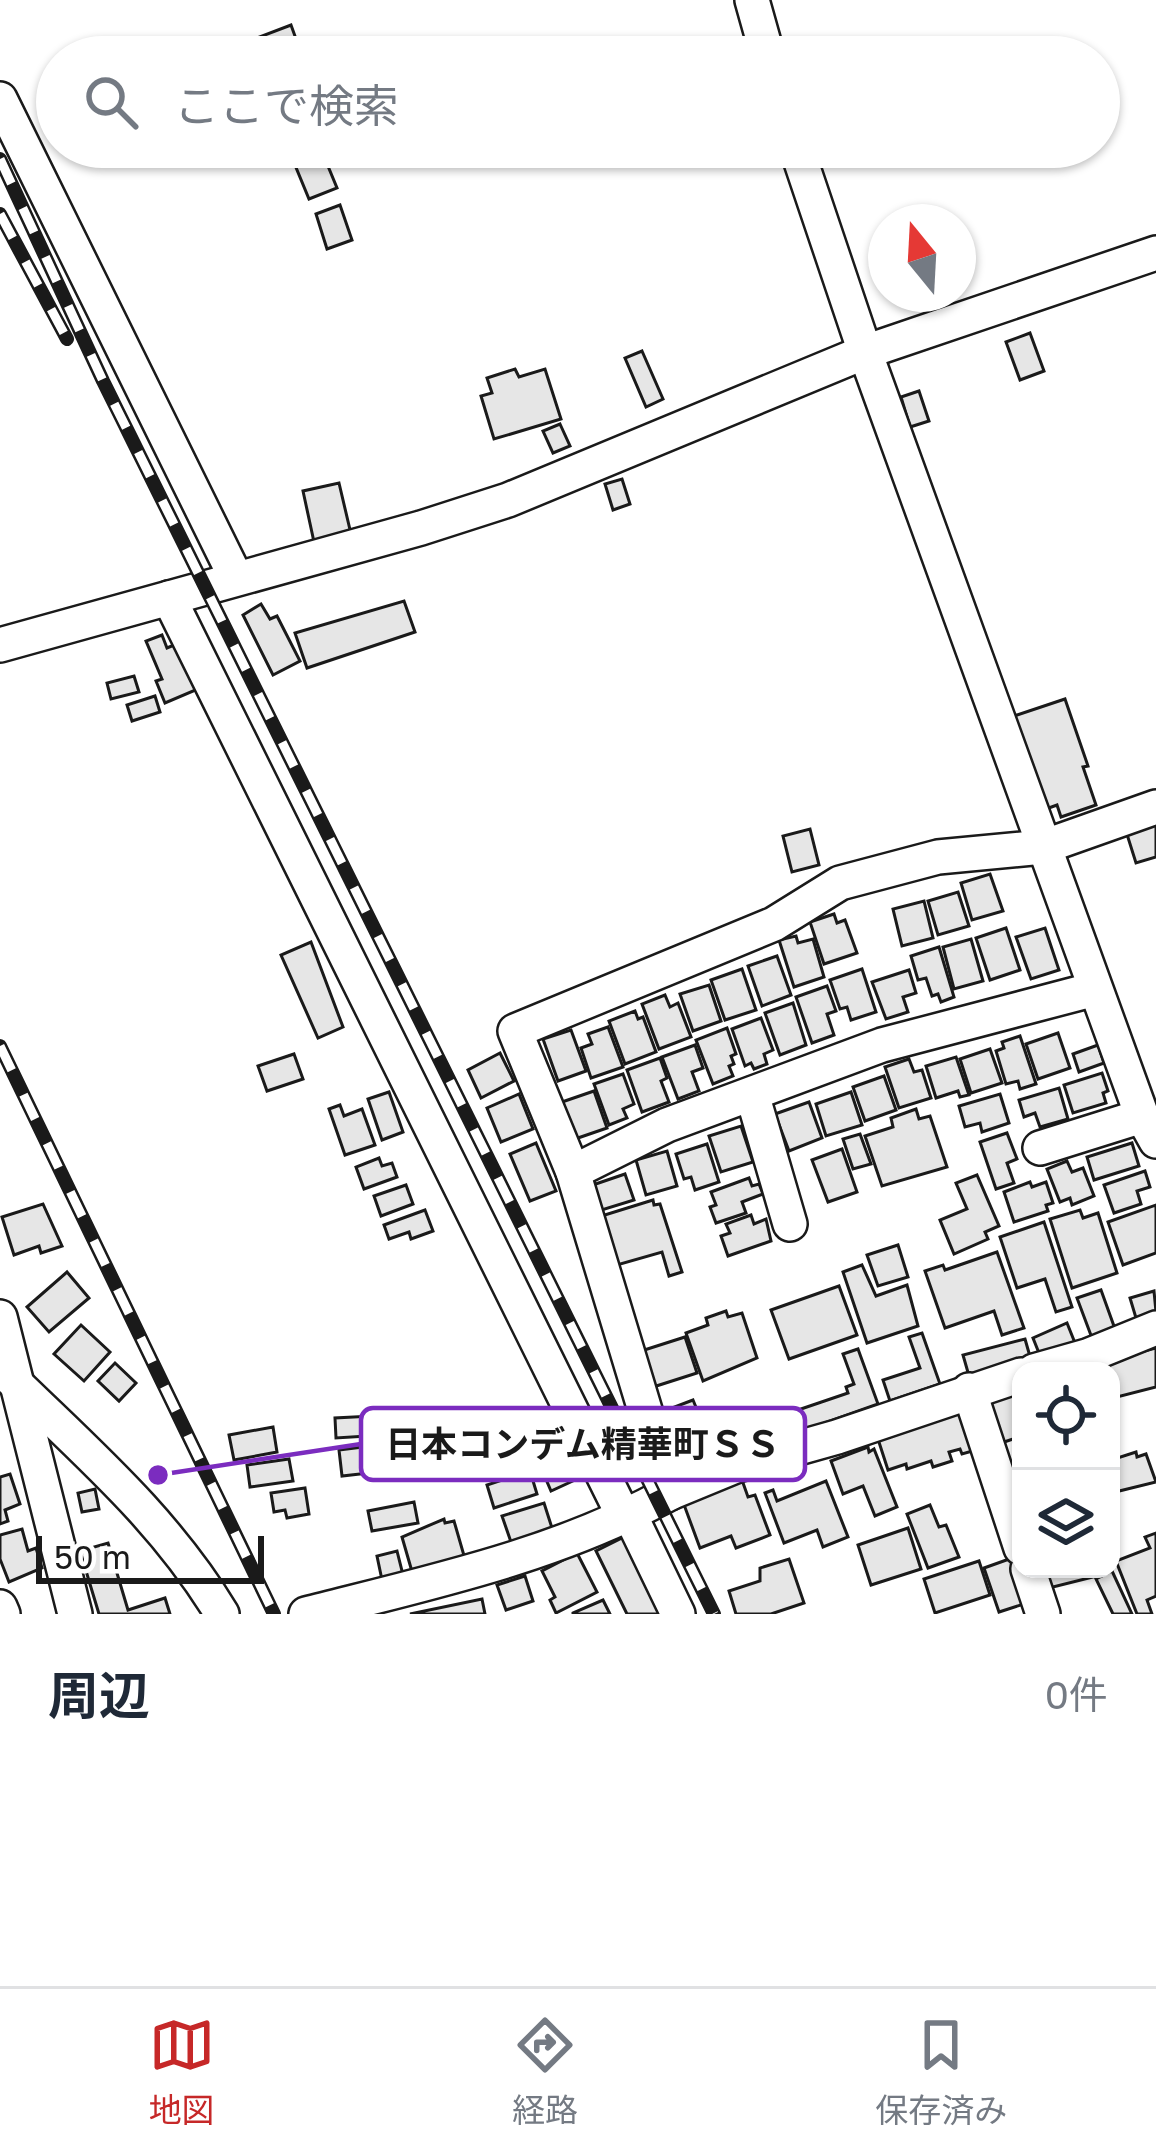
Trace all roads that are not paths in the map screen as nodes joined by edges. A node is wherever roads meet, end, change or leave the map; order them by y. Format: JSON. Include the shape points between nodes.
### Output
{"nodes":[{"id":1,"x":752,"y":0,"type":"edge"},
{"id":2,"x":762,"y":36,"type":"edge"},
{"id":3,"x":0,"y":99,"type":"edge"},
{"id":4,"x":803,"y":168,"type":"edge"},
{"id":5,"x":1156,"y":254,"type":"edge"},
{"id":6,"x":865,"y":352,"type":"junction"},
{"id":7,"x":236,"y":578,"type":"junction"},
{"id":8,"x":169,"y":598,"type":"junction"},
{"id":9,"x":0,"y":645,"type":"edge"},
{"id":10,"x":1156,"y":807,"type":"edge"},
{"id":11,"x":1043,"y":847,"type":"junction"},
{"id":12,"x":1095,"y":989,"type":"junction"},
{"id":13,"x":752,"y":1094,"type":"junction"},
{"id":14,"x":1149,"y":1128,"type":"edge"},
{"id":15,"x":1040,"y":1148,"type":"dead end"},
{"id":16,"x":573,"y":1172,"type":"junction"},
{"id":17,"x":790,"y":1224,"type":"dead end"},
{"id":18,"x":0,"y":1317,"type":"edge"},
{"id":19,"x":1156,"y":1328,"type":"edge"},
{"id":20,"x":1066,"y":1362,"type":"edge"},
{"id":21,"x":9,"y":1377,"type":"edge"},
{"id":22,"x":1012,"y":1378,"type":"edge"},
{"id":23,"x":969,"y":1390,"type":"junction"},
{"id":24,"x":670,"y":1493,"type":"junction"},
{"id":25,"x":624,"y":1517,"type":"junction"},
{"id":26,"x":1012,"y":1521,"type":"edge"},
{"id":27,"x":1031,"y":1578,"type":"edge"},
{"id":28,"x":74,"y":1614,"type":"edge"},
{"id":29,"x":222,"y":1614,"type":"edge"},
{"id":30,"x":306,"y":1614,"type":"edge"},
{"id":31,"x":678,"y":1614,"type":"edge"},
{"id":32,"x":1043,"y":1614,"type":"edge"}],
"edges":[{"from":1,"to":2,"type":"street"},
{"from":3,"to":7,"type":"street"},
{"from":4,"to":6,"type":"street"},
{"from":5,"to":6,"type":"street"},
{"from":6,"to":7,"type":"street","via":[[508,500]]},
{"from":6,"to":11,"type":"street"},
{"from":7,"to":8,"type":"street"},
{"from":8,"to":9,"type":"street"},
{"from":8,"to":25,"type":"street"},
{"from":10,"to":11,"type":"street"},
{"from":11,"to":12,"type":"street"},
{"from":11,"to":16,"type":"street","via":[[938,857],[840,884],[774,924],[514,1031]]},
{"from":12,"to":13,"type":"street","via":[[882,1045]]},
{"from":12,"to":14,"type":"street"},
{"from":13,"to":16,"type":"street"},
{"from":13,"to":17,"type":"street"},
{"from":14,"to":15,"type":"street"},
{"from":16,"to":24,"type":"street"},
{"from":18,"to":21,"type":"street"},
{"from":19,"to":20,"type":"street"},
{"from":21,"to":28,"type":"street"},
{"from":21,"to":29,"type":"street","via":[[114,1475]]},
{"from":22,"to":23,"type":"street"},
{"from":23,"to":24,"type":"street"},
{"from":23,"to":26,"type":"street"},
{"from":24,"to":25,"type":"street"},
{"from":25,"to":30,"type":"street","via":[[450,1577]]},
{"from":25,"to":31,"type":"street"},
{"from":27,"to":32,"type":"street"}]}
